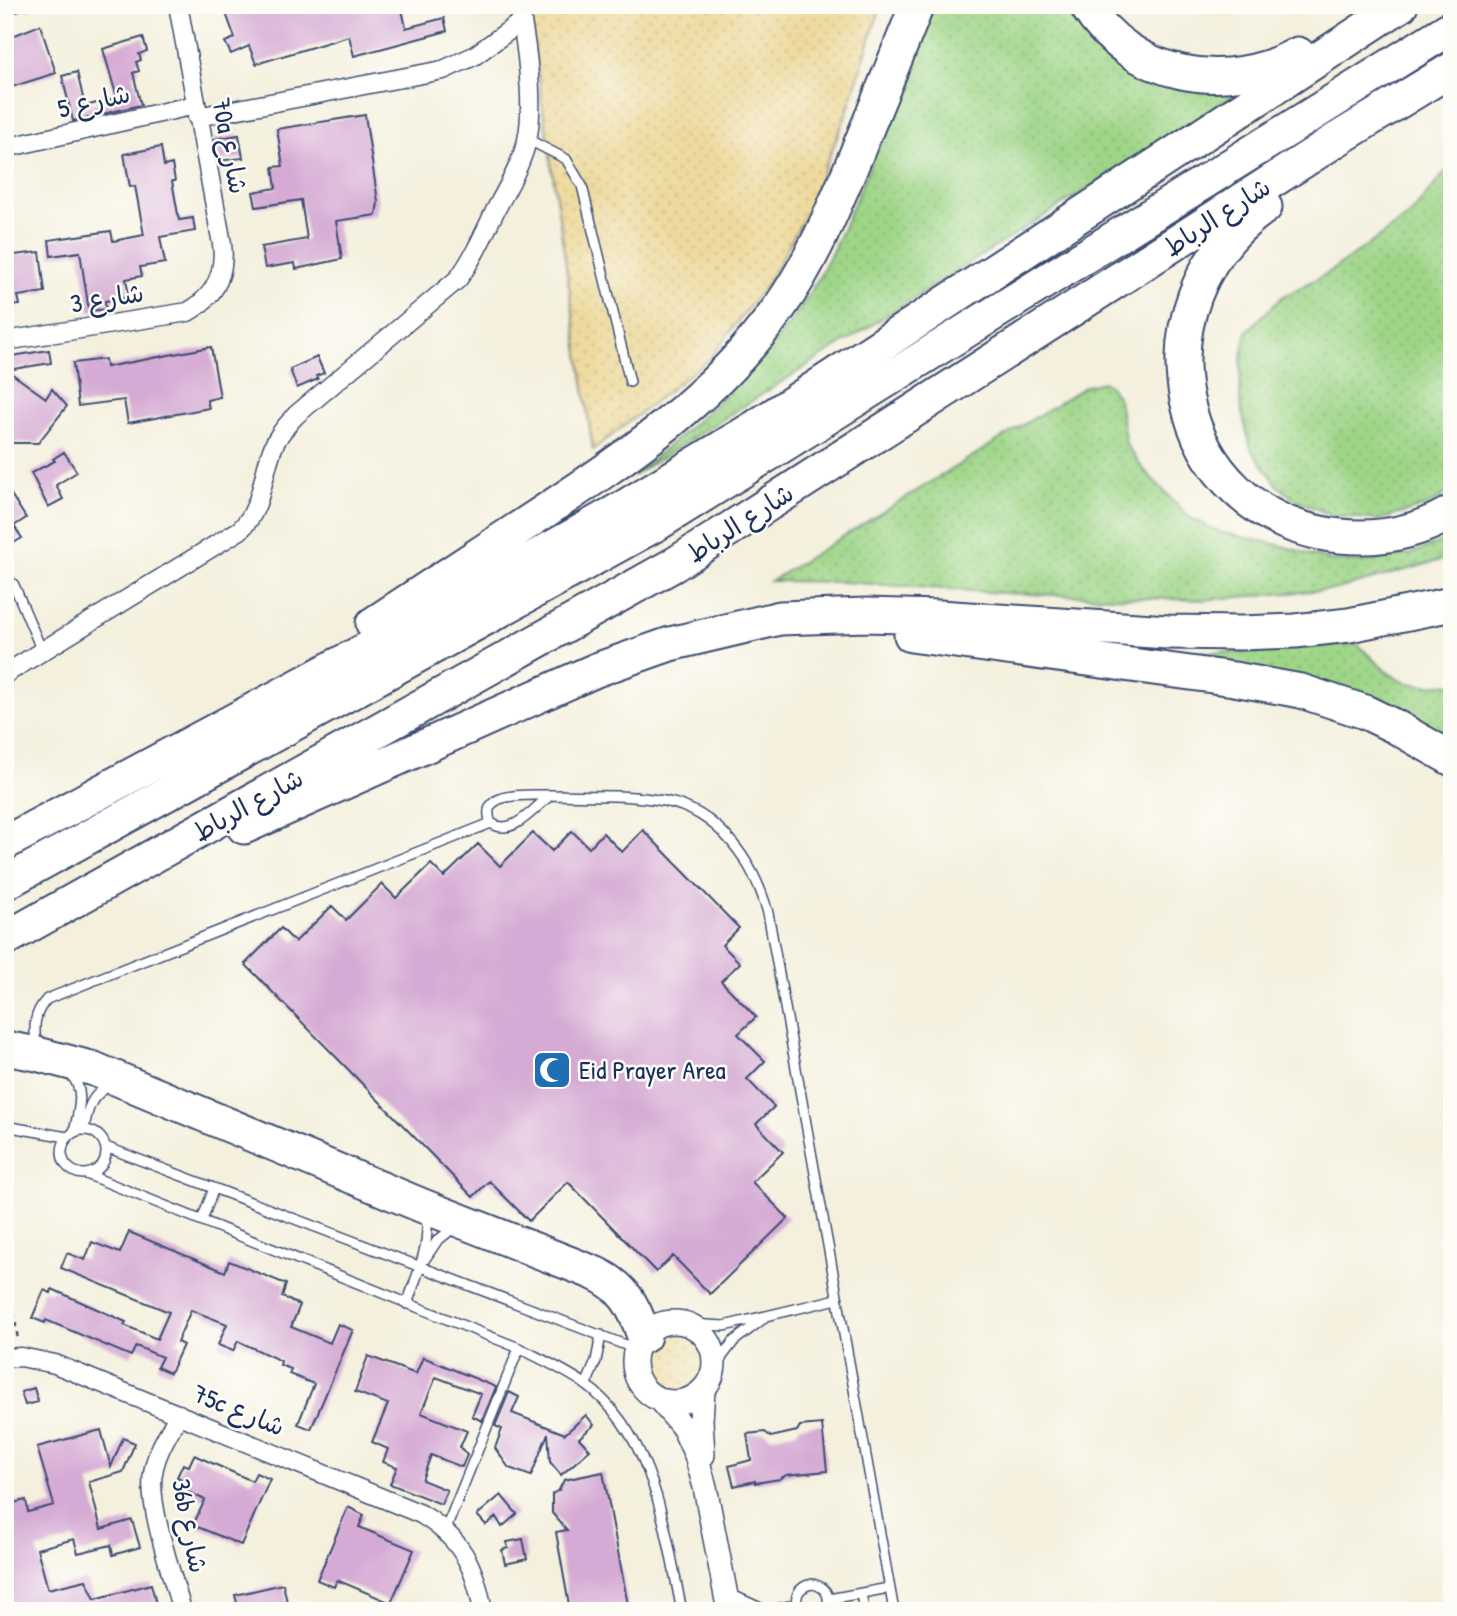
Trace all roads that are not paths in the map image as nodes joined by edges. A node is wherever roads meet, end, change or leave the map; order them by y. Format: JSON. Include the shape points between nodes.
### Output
{"nodes":[{"id":1,"x":178,"y":5,"type":"edge"},
{"id":2,"x":907,"y":5,"type":"edge"},
{"id":3,"x":917,"y":5,"type":"edge"},
{"id":4,"x":1086,"y":5,"type":"edge"},
{"id":5,"x":1381,"y":5,"type":"edge"},
{"id":6,"x":1401,"y":5,"type":"edge"},
{"id":7,"x":521,"y":13,"type":"edge"},
{"id":8,"x":1440,"y":34,"type":"edge"},
{"id":9,"x":1452,"y":69,"type":"edge"},
{"id":10,"x":875,"y":109,"type":"junction"},
{"id":11,"x":196,"y":111,"type":"junction"},
{"id":12,"x":527,"y":139,"type":"junction"},
{"id":13,"x":1336,"y":140,"type":"junction"},
{"id":14,"x":5,"y":148,"type":"edge"},
{"id":15,"x":212,"y":293,"type":"joint"},
{"id":16,"x":5,"y":341,"type":"edge"},
{"id":17,"x":630,"y":382,"type":"dead end"},
{"id":18,"x":1452,"y":512,"type":"edge"},
{"id":19,"x":5,"y":576,"type":"edge"},
{"id":20,"x":1452,"y":604,"type":"edge"},
{"id":21,"x":780,"y":618,"type":"junction"},
{"id":22,"x":43,"y":651,"type":"junction"},
{"id":23,"x":5,"y":674,"type":"edge"},
{"id":24,"x":198,"y":739,"type":"junction"},
{"id":25,"x":1452,"y":759,"type":"edge"},
{"id":26,"x":551,"y":795,"type":"junction"},
{"id":27,"x":491,"y":823,"type":"junction"},
{"id":28,"x":5,"y":843,"type":"edge"},
{"id":29,"x":156,"y":857,"type":"junction"},
{"id":30,"x":5,"y":883,"type":"edge"},
{"id":31,"x":5,"y":939,"type":"edge"},
{"id":32,"x":18,"y":1050,"type":"edge"},
{"id":33,"x":125,"y":1082,"type":"junction"},
{"id":34,"x":5,"y":1126,"type":"edge"},
{"id":35,"x":75,"y":1133,"type":"junction"},
{"id":36,"x":106,"y":1147,"type":"junction"},
{"id":37,"x":86,"y":1174,"type":"junction"},
{"id":38,"x":214,"y":1188,"type":"junction"},
{"id":39,"x":423,"y":1206,"type":"junction"},
{"id":40,"x":202,"y":1220,"type":"junction"},
{"id":41,"x":466,"y":1222,"type":"junction"},
{"id":42,"x":420,"y":1266,"type":"junction"},
{"id":43,"x":837,"y":1299,"type":"junction"},
{"id":44,"x":407,"y":1304,"type":"junction"},
{"id":45,"x":771,"y":1314,"type":"junction"},
{"id":46,"x":690,"y":1324,"type":"junction"},
{"id":47,"x":601,"y":1335,"type":"junction"},
{"id":48,"x":640,"y":1342,"type":"junction"},
{"id":49,"x":519,"y":1348,"type":"junction"},
{"id":50,"x":13,"y":1358,"type":"edge"},
{"id":51,"x":715,"y":1366,"type":"junction"},
{"id":52,"x":586,"y":1385,"type":"junction"},
{"id":53,"x":703,"y":1390,"type":"junction"},
{"id":54,"x":659,"y":1399,"type":"junction"},
{"id":55,"x":179,"y":1414,"type":"junction"},
{"id":56,"x":705,"y":1487,"type":"junction"},
{"id":57,"x":445,"y":1531,"type":"junction"},
{"id":58,"x":890,"y":1588,"type":"junction"},
{"id":59,"x":861,"y":1593,"type":"junction"},
{"id":60,"x":829,"y":1600,"type":"junction"},
{"id":61,"x":728,"y":1601,"type":"edge"},
{"id":62,"x":799,"y":1607,"type":"edge"},
{"id":63,"x":779,"y":1609,"type":"edge"},
{"id":64,"x":182,"y":1611,"type":"edge"},
{"id":65,"x":483,"y":1611,"type":"edge"},
{"id":66,"x":682,"y":1611,"type":"edge"},
{"id":67,"x":767,"y":1611,"type":"edge"},
{"id":68,"x":825,"y":1611,"type":"edge"},
{"id":69,"x":864,"y":1611,"type":"edge"},
{"id":70,"x":894,"y":1611,"type":"edge"}],
"edges":[{"from":1,"to":11,"type":"street","name":"70a شارع"},
{"from":2,"to":10,"type":"highway"},
{"from":3,"to":10,"type":"highway"},
{"from":4,"to":5,"type":"highway","via":[[1115,39],[1146,60],[1182,73],[1218,77],[1252,73],[1284,62]]},
{"from":6,"to":24,"type":"highway","via":[[769,418],[630,503]]},
{"from":7,"to":11,"type":"street","name":"شارع 5","via":[[474,56],[443,70]]},
{"from":7,"to":12,"type":"street","via":[[530,117]]},
{"from":8,"to":30,"type":"highway","name":"شارع الرباط","via":[[660,522]]},
{"from":9,"to":13,"type":"highway","name":"شارع الرباط"},
{"from":10,"to":24,"type":"highway","via":[[825,227],[792,287],[752,343],[689,408],[611,468]]},
{"from":11,"to":14,"type":"street","name":"شارع 5"},
{"from":11,"to":15,"type":"street","name":"70a شارع","via":[[223,257]]},
{"from":12,"to":17,"type":"lane","via":[[566,159],[582,186]]},
{"from":12,"to":22,"type":"street","via":[[511,181],[458,279],[284,428],[274,443],[256,512],[249,522]]},
{"from":13,"to":18,"type":"highway","via":[[1319,169],[1241,225],[1203,274],[1184,334],[1182,376],[1190,417],[1207,453],[1230,483],[1266,511],[1308,530],[1376,536],[1421,527]]},
{"from":13,"to":29,"type":"highway","name":"شارع الرباط","via":[[675,564]]},
{"from":15,"to":16,"type":"street","name":"شارع 3","via":[[188,312]]},
{"from":19,"to":22,"type":"lane","via":[[14,584]]},
{"from":20,"to":21,"type":"highway","via":[[1349,625],[1241,633],[939,617]]},
{"from":21,"to":25,"type":"highway","via":[[1268,684],[1365,712]]},
{"from":21,"to":29,"type":"highway","via":[[670,644],[596,670],[285,810]]},
{"from":22,"to":23,"type":"street"},
{"from":24,"to":28,"type":"highway"},
{"from":26,"to":27,"type":"lane","via":[[511,827]]},
{"from":26,"to":27,"type":"lane","via":[[495,800],[489,807]]},
{"from":26,"to":43,"type":"lane","via":[[667,801],[719,828],[752,869],[768,912]]},
{"from":27,"to":32,"type":"lane","via":[[47,999]]},
{"from":29,"to":31,"type":"highway","name":"شارع الرباط"},
{"from":32,"to":33,"type":"highway","via":[[94,1069]]},
{"from":32,"to":35,"type":"lane","via":[[17,1057],[64,1070],[75,1079],[80,1098]]},
{"from":33,"to":35,"type":"lane","via":[[99,1093]]},
{"from":33,"to":39,"type":"highway"},
{"from":34,"to":35,"type":"lane"},
{"from":35,"to":36,"type":"lane","via":[[98,1134]]},
{"from":35,"to":37,"type":"lane","via":[[61,1151],[66,1165]]},
{"from":36,"to":37,"type":"lane","via":[[104,1162]]},
{"from":36,"to":38,"type":"lane"},
{"from":37,"to":40,"type":"lane"},
{"from":38,"to":40,"type":"lane"},
{"from":38,"to":42,"type":"lane"},
{"from":39,"to":41,"type":"highway"},
{"from":39,"to":42,"type":"lane","via":[[427,1225]]},
{"from":40,"to":44,"type":"lane"},
{"from":41,"to":42,"type":"lane","via":[[437,1241]]},
{"from":41,"to":48,"type":"highway","via":[[608,1279],[628,1298]]},
{"from":42,"to":44,"type":"lane"},
{"from":42,"to":47,"type":"lane"},
{"from":43,"to":45,"type":"lane"},
{"from":43,"to":58,"type":"lane"},
{"from":44,"to":49,"type":"lane"},
{"from":45,"to":46,"type":"lane","via":[[724,1326]]},
{"from":45,"to":51,"type":"lane","via":[[734,1340]]},
{"from":46,"to":48,"type":"street","via":[[665,1323]]},
{"from":46,"to":51,"type":"street","via":[[709,1341]]},
{"from":47,"to":48,"type":"lane"},
{"from":47,"to":52,"type":"lane"},
{"from":48,"to":54,"type":"street","via":[[634,1364],[637,1378]]},
{"from":49,"to":52,"type":"lane"},
{"from":49,"to":57,"type":"lane"},
{"from":50,"to":55,"type":"street","name":"75c شارع","via":[[55,1364]]},
{"from":51,"to":53,"type":"street"},
{"from":52,"to":66,"type":"lane","via":[[612,1409],[649,1471]]},
{"from":53,"to":54,"type":"street","via":[[690,1399]]},
{"from":53,"to":56,"type":"street"},
{"from":54,"to":56,"type":"street","via":[[690,1440]]},
{"from":55,"to":57,"type":"street","name":"75c شارع","via":[[408,1508]]},
{"from":55,"to":64,"type":"street","name":"36b شارع","via":[[152,1476],[156,1513]]},
{"from":56,"to":61,"type":"street"},
{"from":57,"to":65,"type":"street","via":[[475,1575]]},
{"from":58,"to":59,"type":"lane"},
{"from":58,"to":70,"type":"lane"},
{"from":59,"to":60,"type":"lane"},
{"from":59,"to":69,"type":"lane"},
{"from":60,"to":62,"type":"lane","via":[[824,1589],[813,1584],[798,1592]]},
{"from":60,"to":68,"type":"lane"},
{"from":61,"to":67,"type":"lane"},
{"from":62,"to":63,"type":"lane"},
{"from":63,"to":67,"type":"lane"}]}
